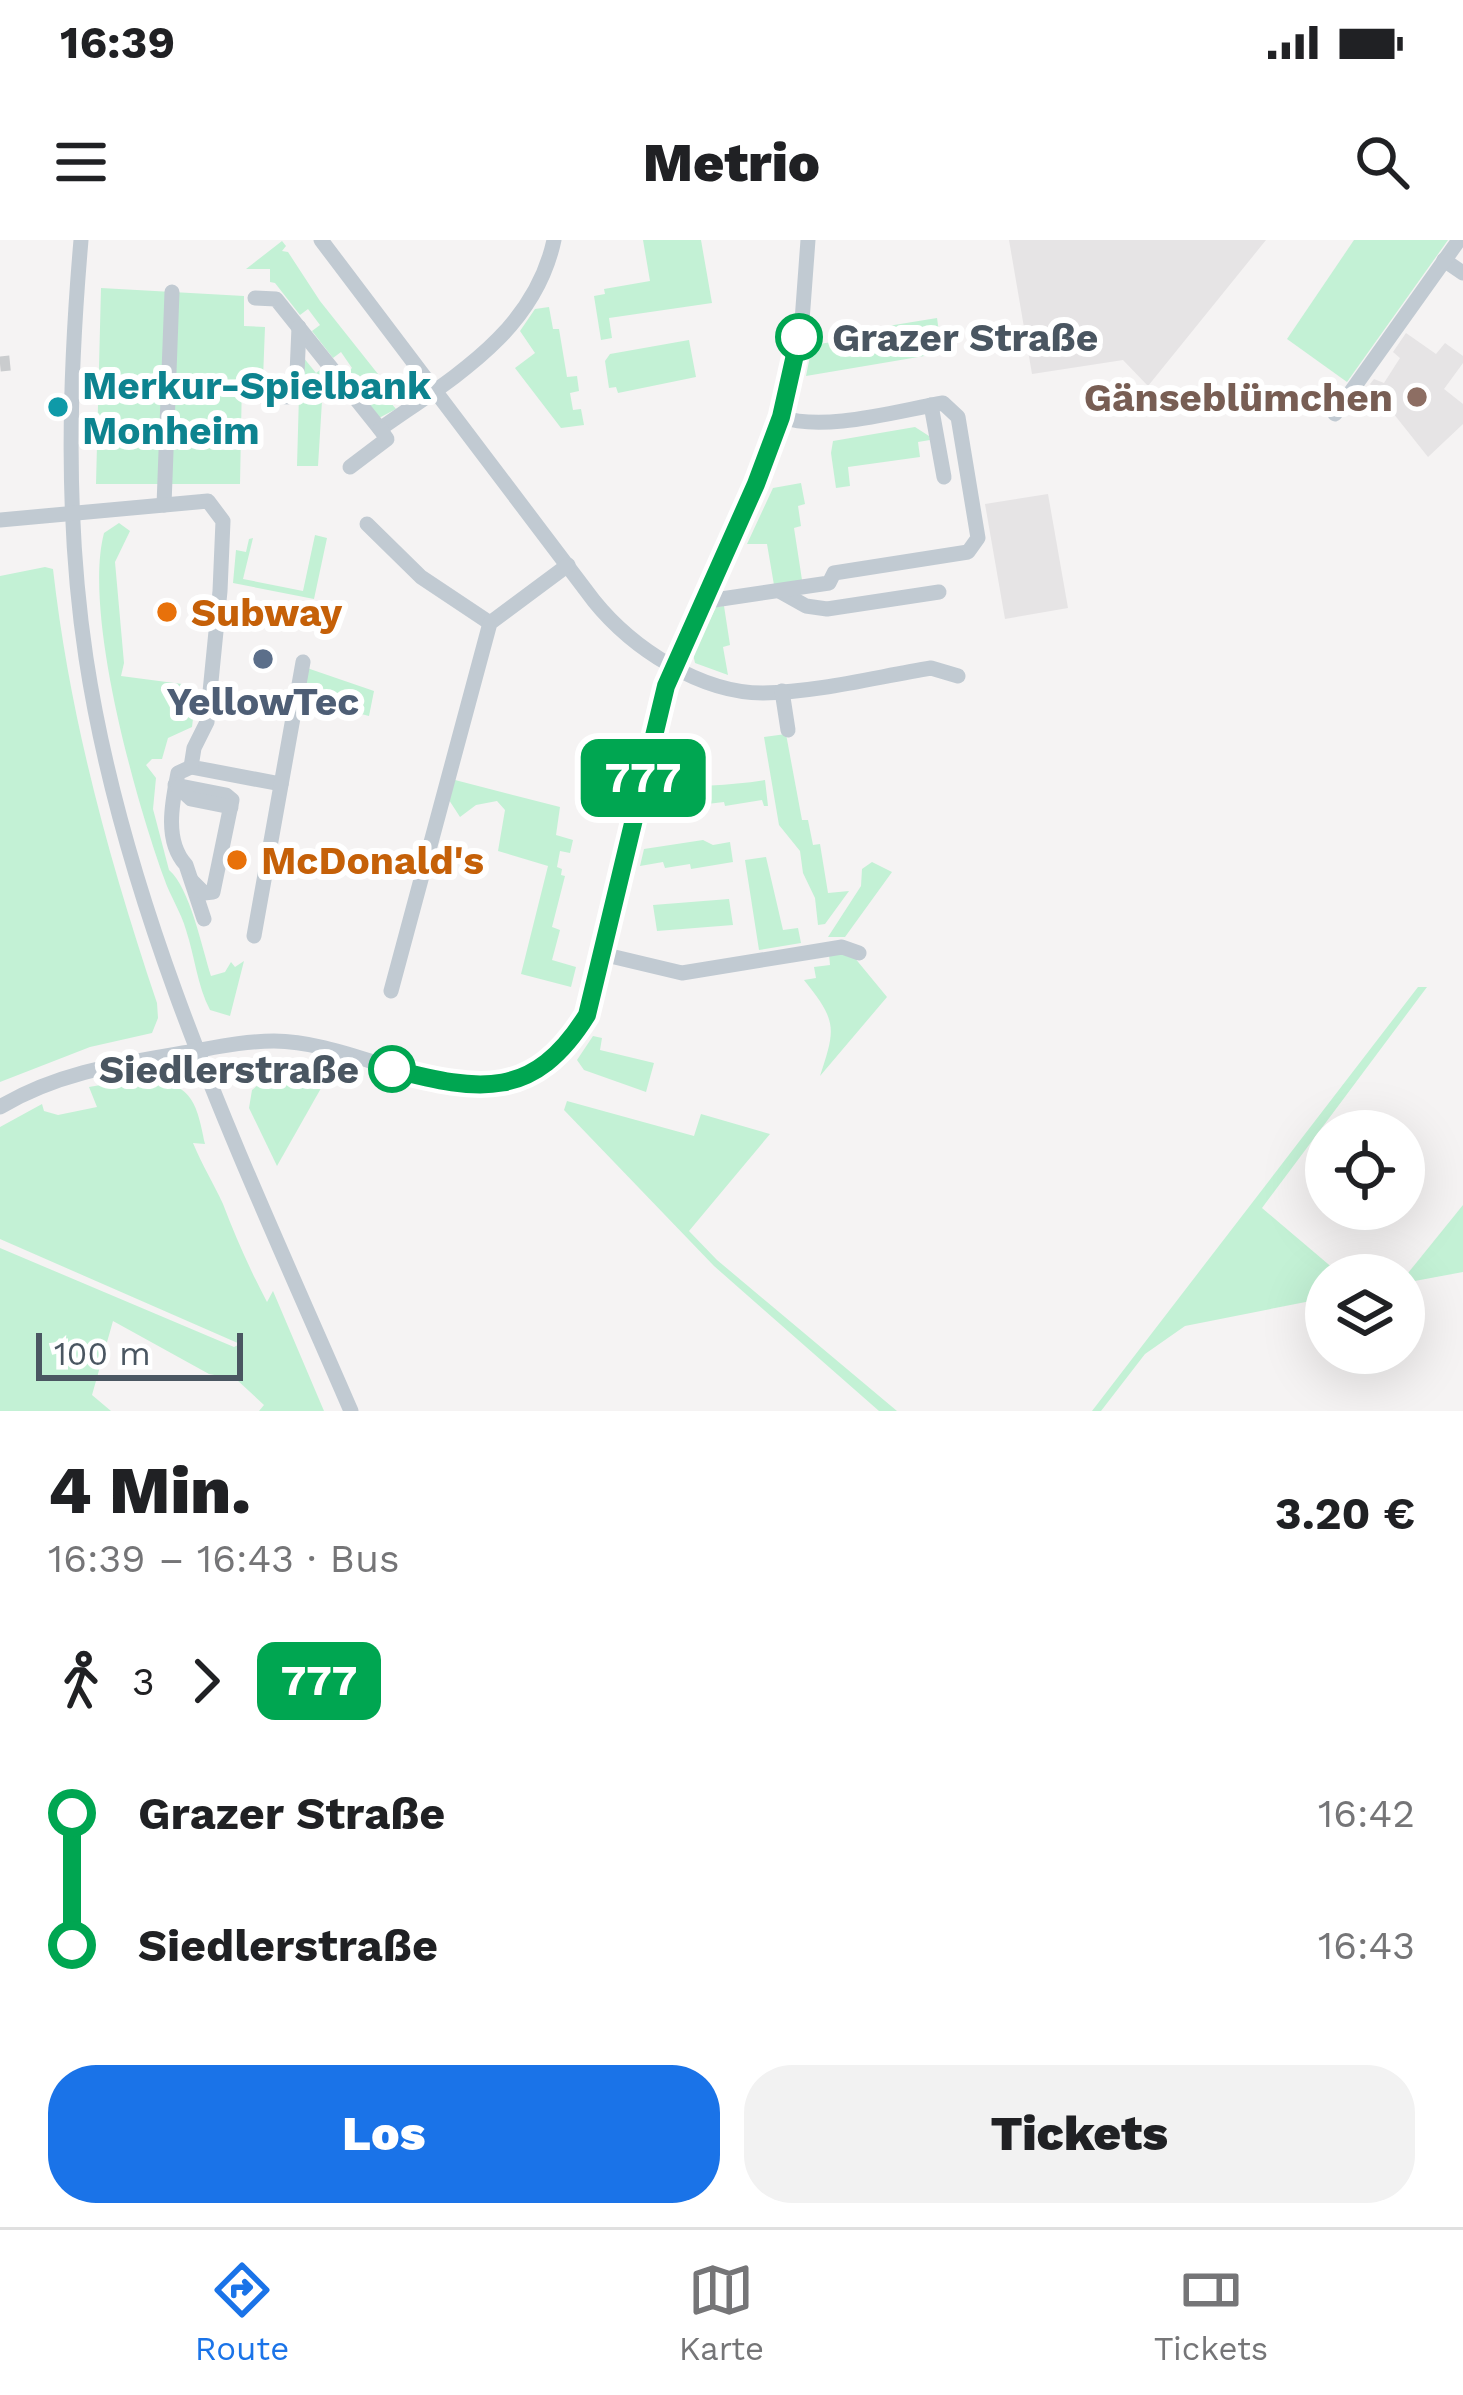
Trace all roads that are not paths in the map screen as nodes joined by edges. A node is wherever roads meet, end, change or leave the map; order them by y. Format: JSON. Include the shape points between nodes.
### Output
{"nodes":[{"id":1,"x":81,"y":240,"type":"edge"},
{"id":2,"x":320,"y":240,"type":"edge"},
{"id":3,"x":554,"y":240,"type":"edge"},
{"id":4,"x":808,"y":240,"type":"edge"},
{"id":5,"x":1459,"y":240,"type":"edge"},
{"id":6,"x":1444,"y":260,"type":"junction"},
{"id":7,"x":1463,"y":273,"type":"edge"},
{"id":8,"x":172,"y":292,"type":"dead end"},
{"id":9,"x":255,"y":298,"type":"dead end"},
{"id":10,"x":298,"y":327,"type":"junction"},
{"id":11,"x":435,"y":390,"type":"junction"},
{"id":12,"x":246,"y":396,"type":"dead end"},
{"id":13,"x":931,"y":405,"type":"junction"},
{"id":14,"x":1335,"y":413,"type":"dead end"},
{"id":15,"x":781,"y":417,"type":"junction"},
{"id":16,"x":380,"y":429,"type":"junction"},
{"id":17,"x":350,"y":467,"type":"dead end"},
{"id":18,"x":944,"y":477,"type":"dead end"},
{"id":19,"x":164,"y":505,"type":"junction"},
{"id":20,"x":74,"y":516,"type":"junction"},
{"id":21,"x":0,"y":520,"type":"edge"},
{"id":22,"x":367,"y":524,"type":"dead end"},
{"id":23,"x":568,"y":565,"type":"junction"},
{"id":24,"x":781,"y":592,"type":"junction"},
{"id":25,"x":939,"y":592,"type":"dead end"},
{"id":26,"x":701,"y":602,"type":"junction"},
{"id":27,"x":490,"y":623,"type":"junction"},
{"id":28,"x":303,"y":662,"type":"dead end"},
{"id":29,"x":674,"y":666,"type":"junction"},
{"id":30,"x":958,"y":676,"type":"dead end"},
{"id":31,"x":782,"y":692,"type":"junction"},
{"id":32,"x":788,"y":730,"type":"dead end"},
{"id":33,"x":190,"y":767,"type":"junction"},
{"id":34,"x":281,"y":784,"type":"junction"},
{"id":35,"x":176,"y":785,"type":"junction"},
{"id":36,"x":192,"y":881,"type":"junction"},
{"id":37,"x":204,"y":920,"type":"dead end"},
{"id":38,"x":254,"y":936,"type":"dead end"},
{"id":39,"x":859,"y":953,"type":"dead end"},
{"id":40,"x":602,"y":954,"type":"junction"},
{"id":41,"x":391,"y":991,"type":"dead end"},
{"id":42,"x":198,"y":1051,"type":"junction"},
{"id":43,"x":0,"y":1107,"type":"edge"},
{"id":44,"x":351,"y":1411,"type":"edge"}],
"edges":[{"from":1,"to":20,"type":"street","via":[[72,342]]},
{"from":2,"to":11,"type":"street"},
{"from":3,"to":11,"type":"street","via":[[557,262],[512,340]]},
{"from":4,"to":15,"type":"street","via":[[802,321]]},
{"from":5,"to":6,"type":"street"},
{"from":6,"to":7,"type":"street"},
{"from":6,"to":14,"type":"street"},
{"from":8,"to":19,"type":"street"},
{"from":9,"to":10,"type":"street","via":[[276,299]]},
{"from":10,"to":12,"type":"street","via":[[296,398]]},
{"from":10,"to":16,"type":"street"},
{"from":11,"to":16,"type":"street"},
{"from":11,"to":23,"type":"street"},
{"from":13,"to":15,"type":"street","via":[[800,424]]},
{"from":13,"to":18,"type":"street"},
{"from":13,"to":24,"type":"street","via":[[943,403],[958,417],[978,538],[968,552],[834,573],[829,583]]},
{"from":15,"to":26,"type":"street"},
{"from":16,"to":17,"type":"street","via":[[387,440]]},
{"from":19,"to":20,"type":"street"},
{"from":19,"to":33,"type":"street","via":[[208,501],[223,520],[207,722]]},
{"from":20,"to":21,"type":"street"},
{"from":20,"to":42,"type":"street","via":[[86,659],[108,765]]},
{"from":22,"to":27,"type":"street","via":[[421,578]]},
{"from":23,"to":27,"type":"street"},
{"from":23,"to":29,"type":"street","via":[[611,623]]},
{"from":24,"to":25,"type":"street","via":[[827,609]]},
{"from":24,"to":26,"type":"street"},
{"from":26,"to":29,"type":"street"},
{"from":27,"to":41,"type":"street"},
{"from":28,"to":34,"type":"street"},
{"from":29,"to":31,"type":"street","via":[[724,686]]},
{"from":29,"to":40,"type":"street"},
{"from":30,"to":31,"type":"street","via":[[931,668]]},
{"from":31,"to":32,"type":"street"},
{"from":33,"to":34,"type":"street"},
{"from":33,"to":35,"type":"street"},
{"from":34,"to":38,"type":"street"},
{"from":35,"to":36,"type":"street","via":[[171,825]]},
{"from":35,"to":36,"type":"street","via":[[226,795],[232,807],[213,892]]},
{"from":36,"to":37,"type":"street"},
{"from":39,"to":40,"type":"street","via":[[842,947],[682,973]]},
{"from":40,"to":42,"type":"street","via":[[587,1015],[564,1052],[519,1080],[475,1086],[307,1044]]},
{"from":42,"to":43,"type":"street","via":[[57,1078]]},
{"from":42,"to":44,"type":"street"}]}
